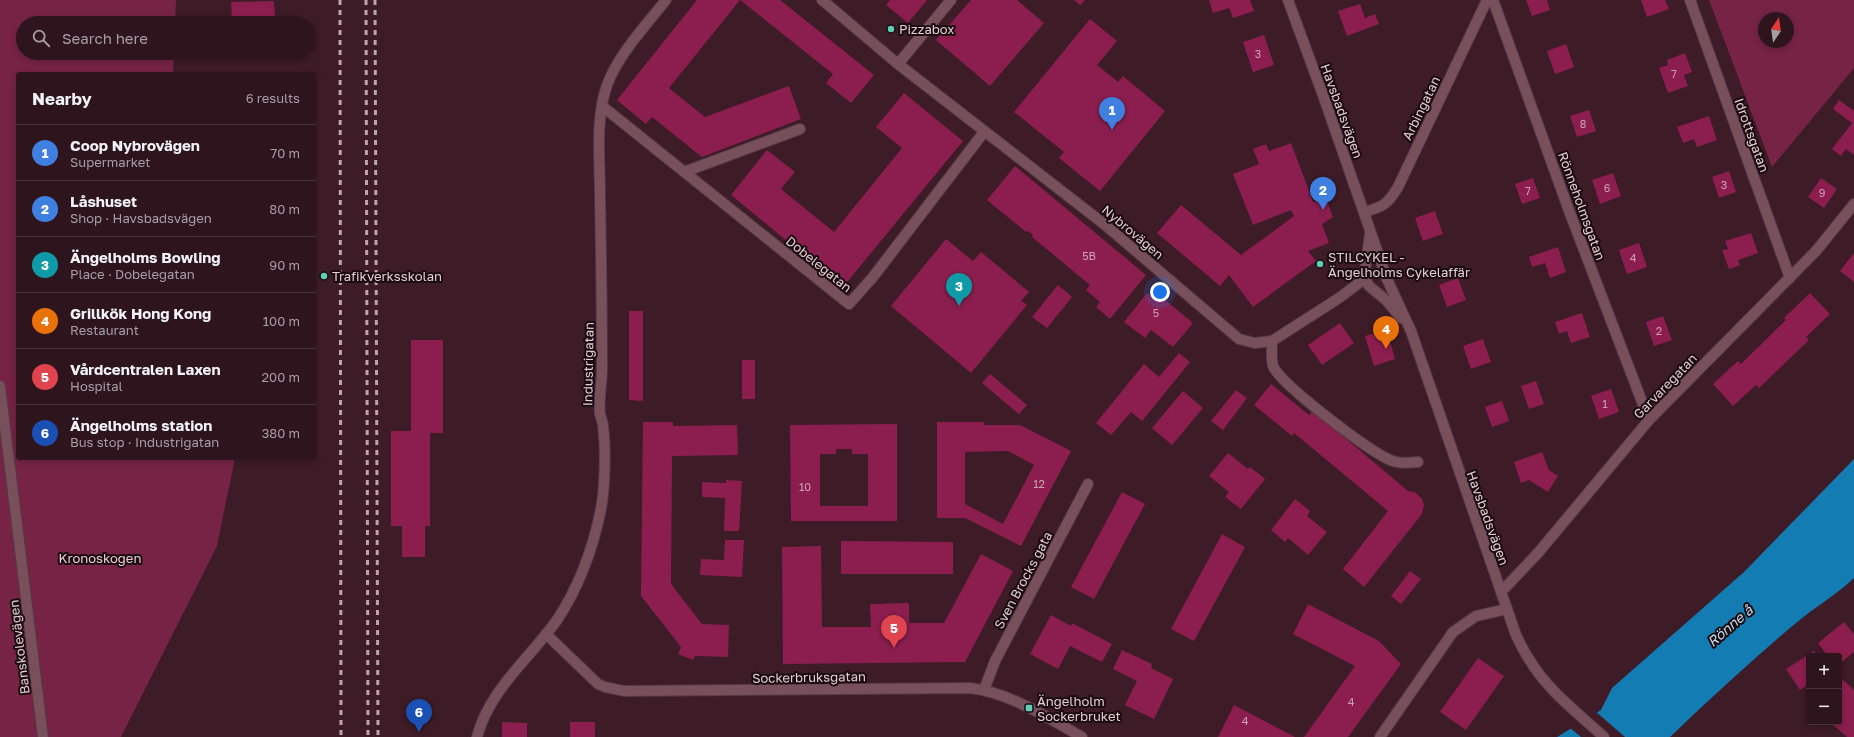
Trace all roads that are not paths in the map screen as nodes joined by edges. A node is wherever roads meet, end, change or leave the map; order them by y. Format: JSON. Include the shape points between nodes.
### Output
{"nodes":[{"id":1,"x":666,"y":0,"type":"edge"},
{"id":2,"x":822,"y":0,"type":"edge"},
{"id":3,"x":951,"y":0,"type":"edge"},
{"id":4,"x":1288,"y":0,"type":"edge"},
{"id":5,"x":1488,"y":0,"type":"edge"},
{"id":6,"x":1493,"y":0,"type":"edge"},
{"id":7,"x":1690,"y":0,"type":"edge"},
{"id":8,"x":898,"y":64,"type":"junction"},
{"id":9,"x":602,"y":106,"type":"junction"},
{"id":10,"x":800,"y":129,"type":"dead end"},
{"id":11,"x":984,"y":132,"type":"junction"},
{"id":12,"x":684,"y":172,"type":"junction"},
{"id":13,"x":1854,"y":204,"type":"edge"},
{"id":14,"x":1364,"y":212,"type":"junction"},
{"id":15,"x":1370,"y":232,"type":"junction"},
{"id":16,"x":1386,"y":275,"type":"junction"},
{"id":17,"x":1790,"y":278,"type":"junction"},
{"id":18,"x":1368,"y":281,"type":"junction"},
{"id":19,"x":1411,"y":331,"type":"junction"},
{"id":20,"x":1272,"y":341,"type":"junction"},
{"id":21,"x":0,"y":386,"type":"edge"},
{"id":22,"x":1650,"y":420,"type":"junction"},
{"id":23,"x":1418,"y":462,"type":"dead end"},
{"id":24,"x":1088,"y":484,"type":"dead end"},
{"id":25,"x":1501,"y":592,"type":"junction"},
{"id":26,"x":1507,"y":609,"type":"junction"},
{"id":27,"x":546,"y":634,"type":"junction"},
{"id":28,"x":984,"y":690,"type":"junction"},
{"id":29,"x":43,"y":737,"type":"edge"},
{"id":30,"x":477,"y":737,"type":"edge"},
{"id":31,"x":1082,"y":737,"type":"edge"},
{"id":32,"x":1380,"y":737,"type":"edge"},
{"id":33,"x":1604,"y":737,"type":"edge"}],
"edges":[{"from":1,"to":9,"type":"street","name":"Industrigatan","via":[[612,74]]},
{"from":2,"to":8,"type":"street","name":"Nybrovägen"},
{"from":3,"to":8,"type":"street"},
{"from":4,"to":14,"type":"street","name":"Havsbadsvägen"},
{"from":5,"to":14,"type":"street","name":"Arbingatan","via":[[1391,199],[1380,208]]},
{"from":6,"to":22,"type":"street","name":"Rönneholmsgatan","via":[[1568,208]]},
{"from":7,"to":17,"type":"street","name":"Idrottsgatan"},
{"from":8,"to":11,"type":"street","name":"Nybrovägen"},
{"from":9,"to":12,"type":"street","name":"Dobelegatan"},
{"from":9,"to":27,"type":"street","name":"Industrigatan","via":[[600,414],[603,425],[603,492],[596,530],[579,580]]},
{"from":10,"to":12,"type":"street"},
{"from":11,"to":12,"type":"street","name":"Dobelegatan","via":[[873,277],[849,304]]},
{"from":11,"to":20,"type":"street","name":"Nybrovägen","via":[[1104,224],[1239,339],[1255,343]]},
{"from":13,"to":17,"type":"street","name":"Garvaregatan","via":[[1816,251]]},
{"from":14,"to":15,"type":"street","name":"Havsbadsvägen"},
{"from":15,"to":16,"type":"street","name":"Havsbadsvägen"},
{"from":15,"to":18,"type":"street","name":"Havsbadsvägen"},
{"from":16,"to":18,"type":"street","via":[[1382,286]]},
{"from":16,"to":18,"type":"street","via":[[1376,266],[1372,266]]},
{"from":16,"to":19,"type":"street","name":"Havsbadsvägen"},
{"from":17,"to":22,"type":"street","name":"Garvaregatan"},
{"from":18,"to":19,"type":"street","name":"Havsbadsvägen"},
{"from":18,"to":20,"type":"street","via":[[1360,283]]},
{"from":19,"to":25,"type":"street","name":"Havsbadsvägen"},
{"from":20,"to":23,"type":"street","via":[[1273,366],[1299,393],[1388,459],[1406,463]]},
{"from":21,"to":29,"type":"street","name":"Banskolevägen"},
{"from":22,"to":25,"type":"street","name":"Garvaregatan","via":[[1538,553]]},
{"from":24,"to":28,"type":"street","name":"Sven Brocks gata","via":[[995,662]]},
{"from":25,"to":26,"type":"street","name":"Havsbadsvägen"},
{"from":26,"to":32,"type":"street","via":[[1476,616],[1453,632]]},
{"from":26,"to":33,"type":"street","name":"Havsbadsvägen","via":[[1516,635],[1529,660],[1565,701]]},
{"from":27,"to":28,"type":"street","name":"Sockerbruksgatan","via":[[598,684],[624,691],[959,688]]},
{"from":27,"to":30,"type":"street","name":"Industrigatan","via":[[504,684],[485,714]]},
{"from":28,"to":31,"type":"street","name":"Sockerbruksgatan","via":[[1010,699]]}]}
